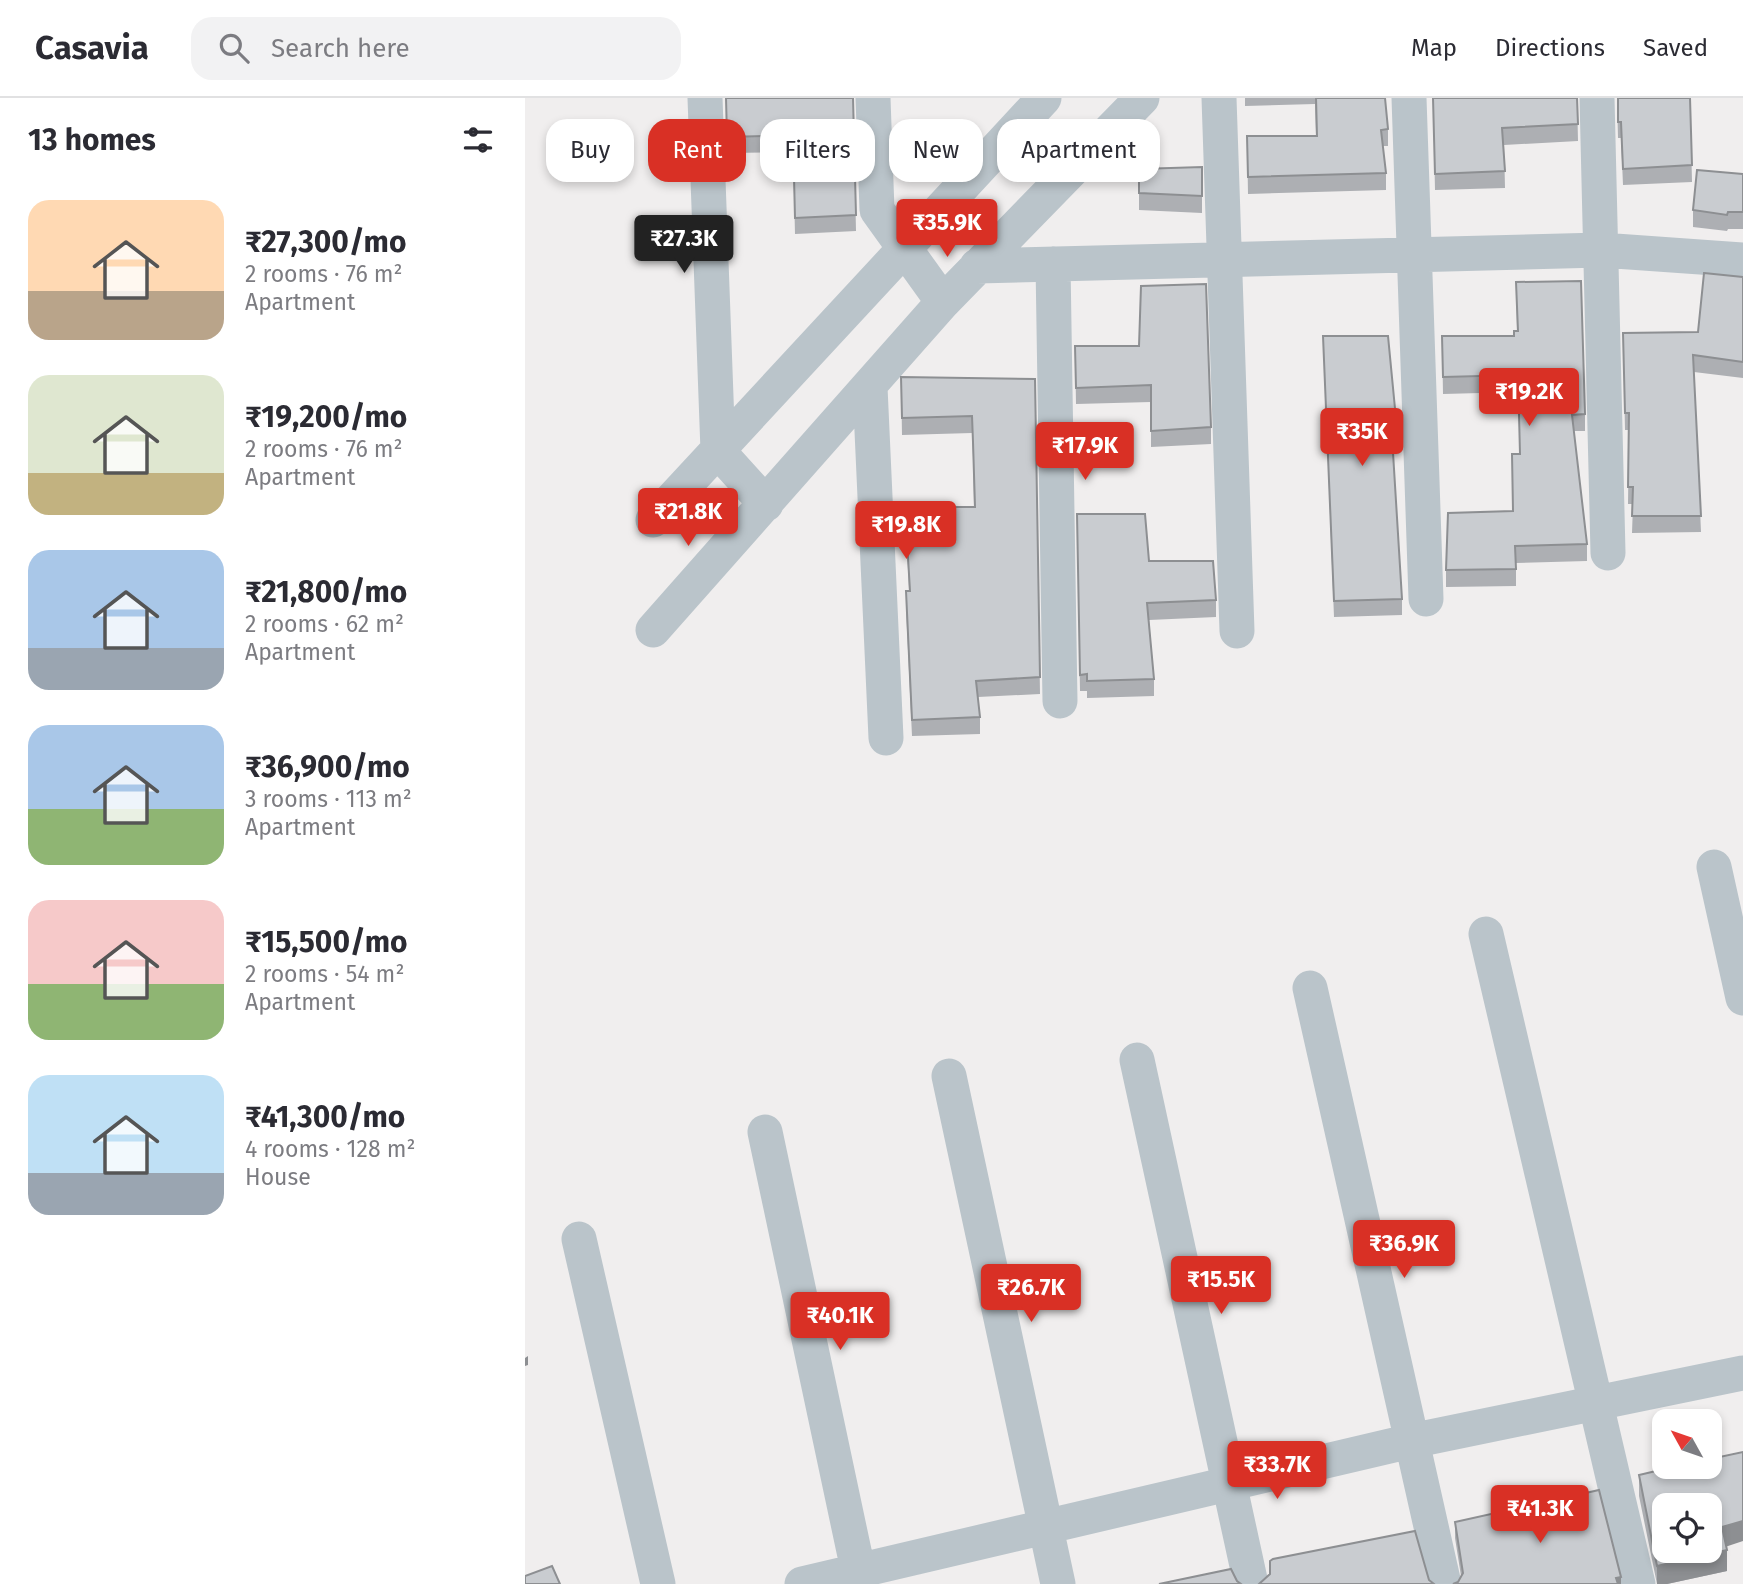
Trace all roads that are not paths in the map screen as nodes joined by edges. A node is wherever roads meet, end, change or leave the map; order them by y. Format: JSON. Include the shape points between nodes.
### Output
{"nodes":[{"id":1,"x":705,"y":98,"type":"edge"},
{"id":2,"x":873,"y":98,"type":"edge"},
{"id":3,"x":1044,"y":98,"type":"edge"},
{"id":4,"x":1142,"y":98,"type":"edge"},
{"id":5,"x":1219,"y":98,"type":"edge"},
{"id":6,"x":1409,"y":98,"type":"edge"},
{"id":7,"x":1597,"y":98,"type":"edge"},
{"id":8,"x":905,"y":249,"type":"junction"},
{"id":9,"x":1601,"y":250,"type":"junction"},
{"id":10,"x":1416,"y":255,"type":"junction"},
{"id":11,"x":1226,"y":260,"type":"junction"},
{"id":12,"x":1743,"y":260,"type":"edge"},
{"id":13,"x":1053,"y":264,"type":"junction"},
{"id":14,"x":977,"y":266,"type":"junction"},
{"id":15,"x":943,"y":302,"type":"junction"},
{"id":16,"x":870,"y":387,"type":"junction"},
{"id":17,"x":718,"y":451,"type":"junction"},
{"id":18,"x":766,"y":504,"type":"junction"},
{"id":19,"x":653,"y":520,"type":"dead end"},
{"id":20,"x":1608,"y":553,"type":"dead end"},
{"id":21,"x":1426,"y":600,"type":"dead end"},
{"id":22,"x":653,"y":630,"type":"dead end"},
{"id":23,"x":1237,"y":631,"type":"dead end"},
{"id":24,"x":1060,"y":701,"type":"dead end"},
{"id":25,"x":886,"y":737,"type":"dead end"},
{"id":26,"x":1714,"y":867,"type":"dead end"},
{"id":27,"x":1486,"y":934,"type":"dead end"},
{"id":28,"x":1310,"y":988,"type":"dead end"},
{"id":29,"x":1743,"y":998,"type":"edge"},
{"id":30,"x":1137,"y":1060,"type":"dead end"},
{"id":31,"x":949,"y":1076,"type":"dead end"},
{"id":32,"x":765,"y":1132,"type":"dead end"},
{"id":33,"x":579,"y":1239,"type":"dead end"},
{"id":34,"x":1743,"y":1373,"type":"edge"},
{"id":35,"x":1594,"y":1404,"type":"junction"},
{"id":36,"x":1411,"y":1441,"type":"junction"},
{"id":37,"x":1229,"y":1483,"type":"junction"},
{"id":38,"x":1046,"y":1526,"type":"junction"},
{"id":39,"x":860,"y":1577,"type":"edge"},
{"id":40,"x":659,"y":1584,"type":"edge"},
{"id":41,"x":802,"y":1584,"type":"edge"},
{"id":42,"x":1058,"y":1584,"type":"edge"},
{"id":43,"x":1251,"y":1584,"type":"edge"},
{"id":44,"x":1444,"y":1584,"type":"edge"},
{"id":45,"x":1638,"y":1584,"type":"edge"}],
"edges":[{"from":1,"to":17,"type":"street"},
{"from":2,"to":8,"type":"street","via":[[877,210]]},
{"from":3,"to":8,"type":"street"},
{"from":4,"to":14,"type":"street"},
{"from":5,"to":11,"type":"street"},
{"from":6,"to":10,"type":"street"},
{"from":7,"to":9,"type":"street"},
{"from":8,"to":15,"type":"street"},
{"from":8,"to":17,"type":"street"},
{"from":9,"to":10,"type":"street"},
{"from":9,"to":12,"type":"street"},
{"from":9,"to":20,"type":"street"},
{"from":10,"to":11,"type":"street"},
{"from":10,"to":21,"type":"street"},
{"from":11,"to":13,"type":"street"},
{"from":11,"to":23,"type":"street"},
{"from":13,"to":14,"type":"street"},
{"from":13,"to":24,"type":"street"},
{"from":14,"to":15,"type":"street"},
{"from":15,"to":16,"type":"street"},
{"from":16,"to":18,"type":"street"},
{"from":16,"to":25,"type":"street"},
{"from":17,"to":18,"type":"street"},
{"from":17,"to":19,"type":"street"},
{"from":18,"to":22,"type":"street"},
{"from":26,"to":29,"type":"street"},
{"from":27,"to":35,"type":"street"},
{"from":28,"to":36,"type":"street"},
{"from":30,"to":37,"type":"street"},
{"from":31,"to":38,"type":"street"},
{"from":32,"to":39,"type":"street"},
{"from":33,"to":40,"type":"street"},
{"from":34,"to":35,"type":"street"},
{"from":35,"to":36,"type":"street"},
{"from":35,"to":45,"type":"street"},
{"from":36,"to":37,"type":"street"},
{"from":36,"to":44,"type":"street"},
{"from":37,"to":38,"type":"street"},
{"from":37,"to":43,"type":"street"},
{"from":38,"to":39,"type":"street"},
{"from":38,"to":42,"type":"street"},
{"from":39,"to":41,"type":"street"}]}
